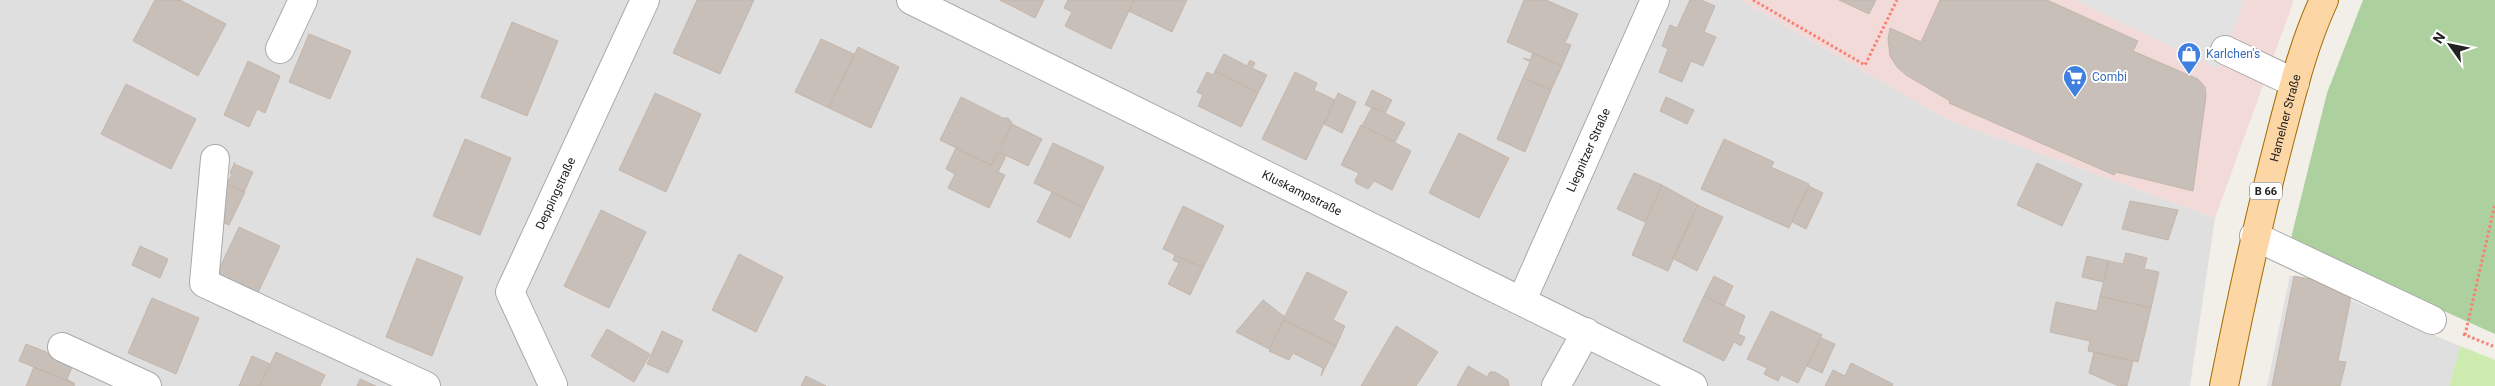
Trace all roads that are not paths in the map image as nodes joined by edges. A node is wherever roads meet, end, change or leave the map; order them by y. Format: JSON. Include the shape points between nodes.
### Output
{"nodes":[{"id":1,"x":303,"y":0,"type":"edge"},
{"id":2,"x":645,"y":0,"type":"edge"},
{"id":3,"x":911,"y":0,"type":"edge"},
{"id":4,"x":1655,"y":0,"type":"edge"},
{"id":5,"x":2324,"y":0,"type":"edge"},
{"id":6,"x":280,"y":49,"type":"dead end"},
{"id":7,"x":2225,"y":50,"type":"dead end"},
{"id":8,"x":2295,"y":83,"type":"junction"},
{"id":9,"x":215,"y":159,"type":"dead end"},
{"id":10,"x":2254,"y":236,"type":"junction"},
{"id":11,"x":1522,"y":300,"type":"junction"},
{"id":12,"x":2432,"y":320,"type":"dead end"},
{"id":13,"x":1586,"y":332,"type":"junction"},
{"id":14,"x":62,"y":347,"type":"dead end"},
{"id":15,"x":147,"y":386,"type":"edge"},
{"id":16,"x":426,"y":386,"type":"edge"},
{"id":17,"x":554,"y":386,"type":"edge"},
{"id":18,"x":1556,"y":386,"type":"edge"},
{"id":19,"x":1693,"y":386,"type":"edge"},
{"id":20,"x":2224,"y":386,"type":"edge"}],
"edges":[{"from":1,"to":6,"type":"street"},
{"from":2,"to":17,"type":"street","name":"Deppingstraße","via":[[510,292]]},
{"from":3,"to":11,"type":"street","name":"Kluskampstraße"},
{"from":4,"to":11,"type":"street","name":"Liegnitzer Straße"},
{"from":5,"to":8,"type":"main road","name":"Hamelner Straße","number":"B 66","via":[[2312,26]]},
{"from":7,"to":8,"type":"street"},
{"from":8,"to":10,"type":"main road","name":"Hamelner Straße","number":"B 66"},
{"from":9,"to":16,"type":"street","via":[[204,283]]},
{"from":10,"to":12,"type":"street"},
{"from":10,"to":20,"type":"main road","name":"Hamelner Straße","number":"B 66"},
{"from":11,"to":13,"type":"street","name":"Kluskampstraße"},
{"from":13,"to":18,"type":"street"},
{"from":13,"to":19,"type":"street","name":"Kluskampstraße"},
{"from":14,"to":15,"type":"street"}]}
